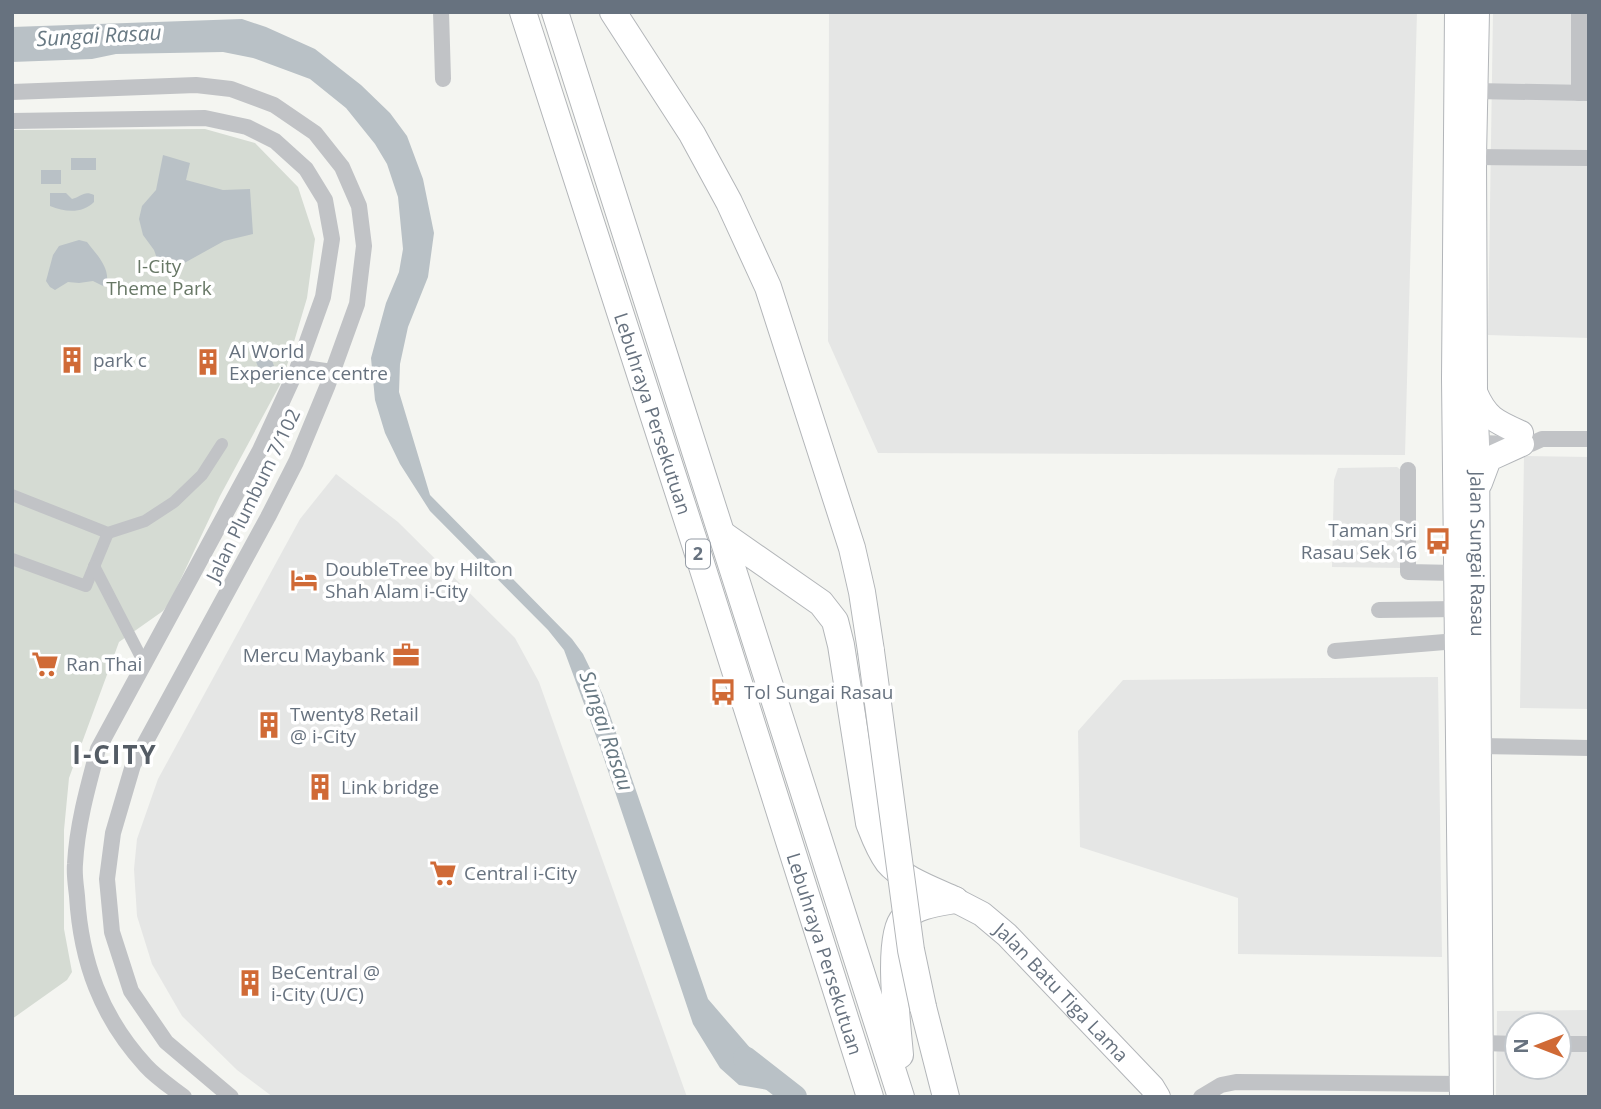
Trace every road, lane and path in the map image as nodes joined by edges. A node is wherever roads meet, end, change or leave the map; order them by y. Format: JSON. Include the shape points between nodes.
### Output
{"nodes":[{"id":1,"x":441,"y":12,"type":"edge"},
{"id":2,"x":523,"y":12,"type":"edge"},
{"id":3,"x":555,"y":12,"type":"edge"},
{"id":4,"x":613,"y":12,"type":"edge"},
{"id":5,"x":1458,"y":12,"type":"edge"},
{"id":6,"x":1477,"y":12,"type":"edge"},
{"id":7,"x":1579,"y":12,"type":"edge"},
{"id":8,"x":443,"y":79,"type":"dead end"},
{"id":9,"x":1475,"y":91,"type":"junction"},
{"id":10,"x":12,"y":92,"type":"edge"},
{"id":11,"x":1584,"y":93,"type":"edge"},
{"id":12,"x":12,"y":121,"type":"edge"},
{"id":13,"x":1474,"y":157,"type":"junction"},
{"id":14,"x":1589,"y":158,"type":"edge"},
{"id":15,"x":298,"y":367,"type":"junction"},
{"id":16,"x":332,"y":372,"type":"junction"},
{"id":17,"x":1475,"y":391,"type":"junction"},
{"id":18,"x":1466,"y":438,"type":"junction"},
{"id":19,"x":1528,"y":439,"type":"junction"},
{"id":20,"x":1589,"y":439,"type":"edge"},
{"id":21,"x":222,"y":444,"type":"dead end"},
{"id":22,"x":1408,"y":470,"type":"dead end"},
{"id":23,"x":12,"y":495,"type":"edge"},
{"id":24,"x":1478,"y":502,"type":"junction"},
{"id":25,"x":108,"y":533,"type":"junction"},
{"id":26,"x":722,"y":534,"type":"junction"},
{"id":27,"x":12,"y":559,"type":"edge"},
{"id":28,"x":94,"y":566,"type":"junction"},
{"id":29,"x":1456,"y":573,"type":"junction"},
{"id":30,"x":1457,"y":609,"type":"junction"},
{"id":31,"x":1378,"y":610,"type":"dead end"},
{"id":32,"x":1457,"y":641,"type":"junction"},
{"id":33,"x":1335,"y":651,"type":"dead end"},
{"id":34,"x":144,"y":663,"type":"junction"},
{"id":35,"x":1479,"y":746,"type":"junction"},
{"id":36,"x":1589,"y":748,"type":"edge"},
{"id":37,"x":955,"y":900,"type":"junction"},
{"id":38,"x":1481,"y":1043,"type":"junction"},
{"id":39,"x":1503,"y":1044,"type":"edge"},
{"id":40,"x":1468,"y":1093,"type":"edge"},
{"id":41,"x":184,"y":1097,"type":"edge"},
{"id":42,"x":231,"y":1097,"type":"edge"},
{"id":43,"x":870,"y":1097,"type":"edge"},
{"id":44,"x":903,"y":1097,"type":"edge"},
{"id":45,"x":946,"y":1097,"type":"edge"},
{"id":46,"x":1158,"y":1097,"type":"edge"},
{"id":47,"x":1201,"y":1097,"type":"edge"}],
"edges":[{"from":1,"to":8,"type":"street"},
{"from":2,"to":43,"type":"highway","name":"Lebuhraya Persekutuan","number":"2"},
{"from":3,"to":26,"type":"highway","name":"Lebuhraya Persekutuan","number":"2"},
{"from":4,"to":45,"type":"highway","bridge":true,"via":[[692,134],[768,287],[852,548],[871,651],[911,950]]},
{"from":5,"to":18,"type":"main road","name":"Jalan Sungai Rasau"},
{"from":6,"to":9,"type":"main road","name":"Jalan Sungai Rasau"},
{"from":7,"to":11,"type":"street"},
{"from":9,"to":11,"type":"street"},
{"from":9,"to":13,"type":"main road","name":"Jalan Sungai Rasau"},
{"from":10,"to":16,"type":"street","name":"Jalan Plumbum 7/102","via":[[196,85],[231,89],[274,105],[316,133],[342,167],[359,206],[365,246],[356,304]]},
{"from":12,"to":15,"type":"street","name":"Jalan Plumbum 7/102","via":[[205,118],[247,127],[275,141],[306,169],[325,200],[332,239],[323,297]]},
{"from":13,"to":14,"type":"street"},
{"from":13,"to":17,"type":"main road","name":"Jalan Sungai Rasau"},
{"from":15,"to":16,"type":"street"},
{"from":15,"to":34,"type":"street","name":"Jalan Plumbum 7/102","via":[[260,450]]},
{"from":16,"to":42,"type":"street","name":"Jalan Plumbum 7/102","via":[[274,506],[133,765],[113,833],[107,879],[112,932],[131,991],[166,1042]]},
{"from":17,"to":18,"type":"main road","name":"Jalan Sungai Rasau"},
{"from":17,"to":19,"type":"main road","via":[[1488,416]]},
{"from":18,"to":19,"type":"street"},
{"from":18,"to":24,"type":"main road","name":"Jalan Sungai Rasau"},
{"from":18,"to":29,"type":"main road","name":"Jalan Sungai Rasau"},
{"from":19,"to":20,"type":"street"},
{"from":19,"to":24,"type":"main road","via":[[1489,459],[1480,479]]},
{"from":21,"to":25,"type":"street","via":[[202,475],[174,502],[145,521]]},
{"from":22,"to":29,"type":"street","via":[[1408,572]]},
{"from":23,"to":25,"type":"street"},
{"from":24,"to":35,"type":"main road","name":"Jalan Sungai Rasau"},
{"from":25,"to":28,"type":"street"},
{"from":26,"to":37,"type":"highway","via":[[821,603],[835,621],[869,823],[878,846],[890,864]]},
{"from":26,"to":44,"type":"highway","name":"Lebuhraya Persekutuan","number":"2"},
{"from":27,"to":28,"type":"street","via":[[86,586]]},
{"from":28,"to":34,"type":"street"},
{"from":29,"to":30,"type":"main road","name":"Jalan Sungai Rasau"},
{"from":30,"to":31,"type":"street"},
{"from":30,"to":32,"type":"main road","name":"Jalan Sungai Rasau"},
{"from":32,"to":33,"type":"street"},
{"from":32,"to":40,"type":"main road","name":"Jalan Sungai Rasau"},
{"from":34,"to":41,"type":"street","name":"Jalan Plumbum 7/102","via":[[94,762],[75,865],[78,918],[88,970],[117,1028],[148,1068]]},
{"from":35,"to":36,"type":"street"},
{"from":35,"to":38,"type":"main road","name":"Jalan Sungai Rasau"},
{"from":37,"to":44,"type":"highway","via":[[925,906],[903,919],[897,930],[896,1015]]},
{"from":37,"to":46,"type":"main road","name":"Jalan Batu Tiga Lama","via":[[1007,934]]},
{"from":38,"to":39,"type":"street"},
{"from":38,"to":40,"type":"main road","name":"Jalan Sungai Rasau"},
{"from":40,"to":47,"type":"street","via":[[1236,1082],[1221,1084]]}]}
